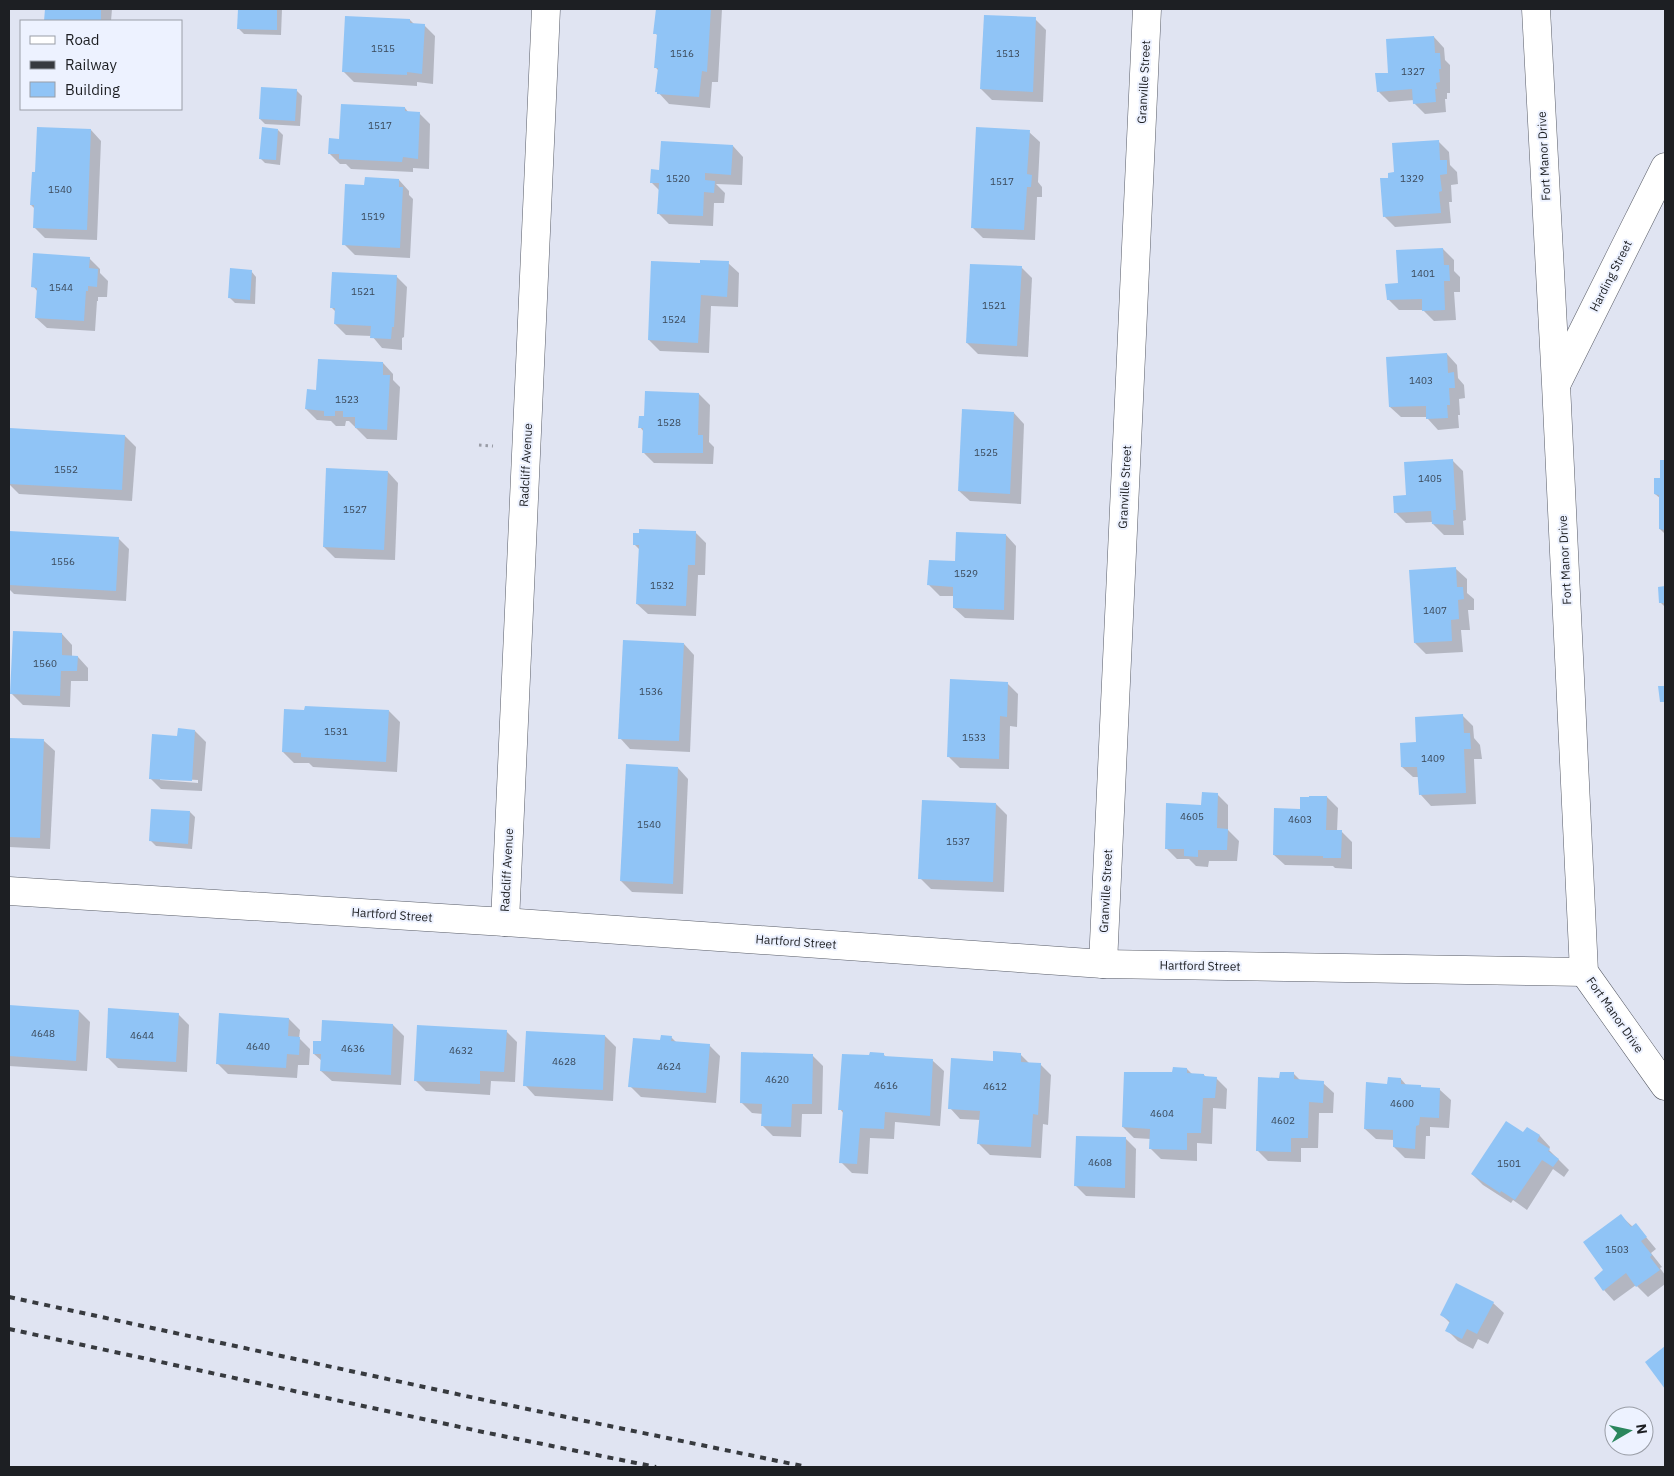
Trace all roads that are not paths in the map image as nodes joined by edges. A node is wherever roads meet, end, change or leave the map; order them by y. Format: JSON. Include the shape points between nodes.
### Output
{"nodes":[{"id":1,"x":546,"y":9,"type":"edge"},
{"id":2,"x":1147,"y":9,"type":"edge"},
{"id":3,"x":1536,"y":9,"type":"edge"},
{"id":4,"x":1665,"y":168,"type":"edge"},
{"id":5,"x":1556,"y":384,"type":"junction"},
{"id":6,"x":9,"y":891,"type":"edge"},
{"id":7,"x":505,"y":922,"type":"junction"},
{"id":8,"x":1103,"y":964,"type":"junction"},
{"id":9,"x":1584,"y":972,"type":"junction"},
{"id":10,"x":1665,"y":1086,"type":"edge"}],
"edges":[{"from":1,"to":7,"type":"street","name":"Radcliff Avenue"},
{"from":2,"to":8,"type":"street","name":"Granville Street"},
{"from":3,"to":5,"type":"street","name":"Fort Manor Drive"},
{"from":4,"to":5,"type":"street","name":"Harding Street"},
{"from":5,"to":9,"type":"street","name":"Fort Manor Drive"},
{"from":6,"to":7,"type":"street","name":"Hartford Street"},
{"from":7,"to":8,"type":"street","name":"Hartford Street"},
{"from":8,"to":9,"type":"street","name":"Hartford Street"},
{"from":9,"to":10,"type":"street","name":"Fort Manor Drive"}]}
